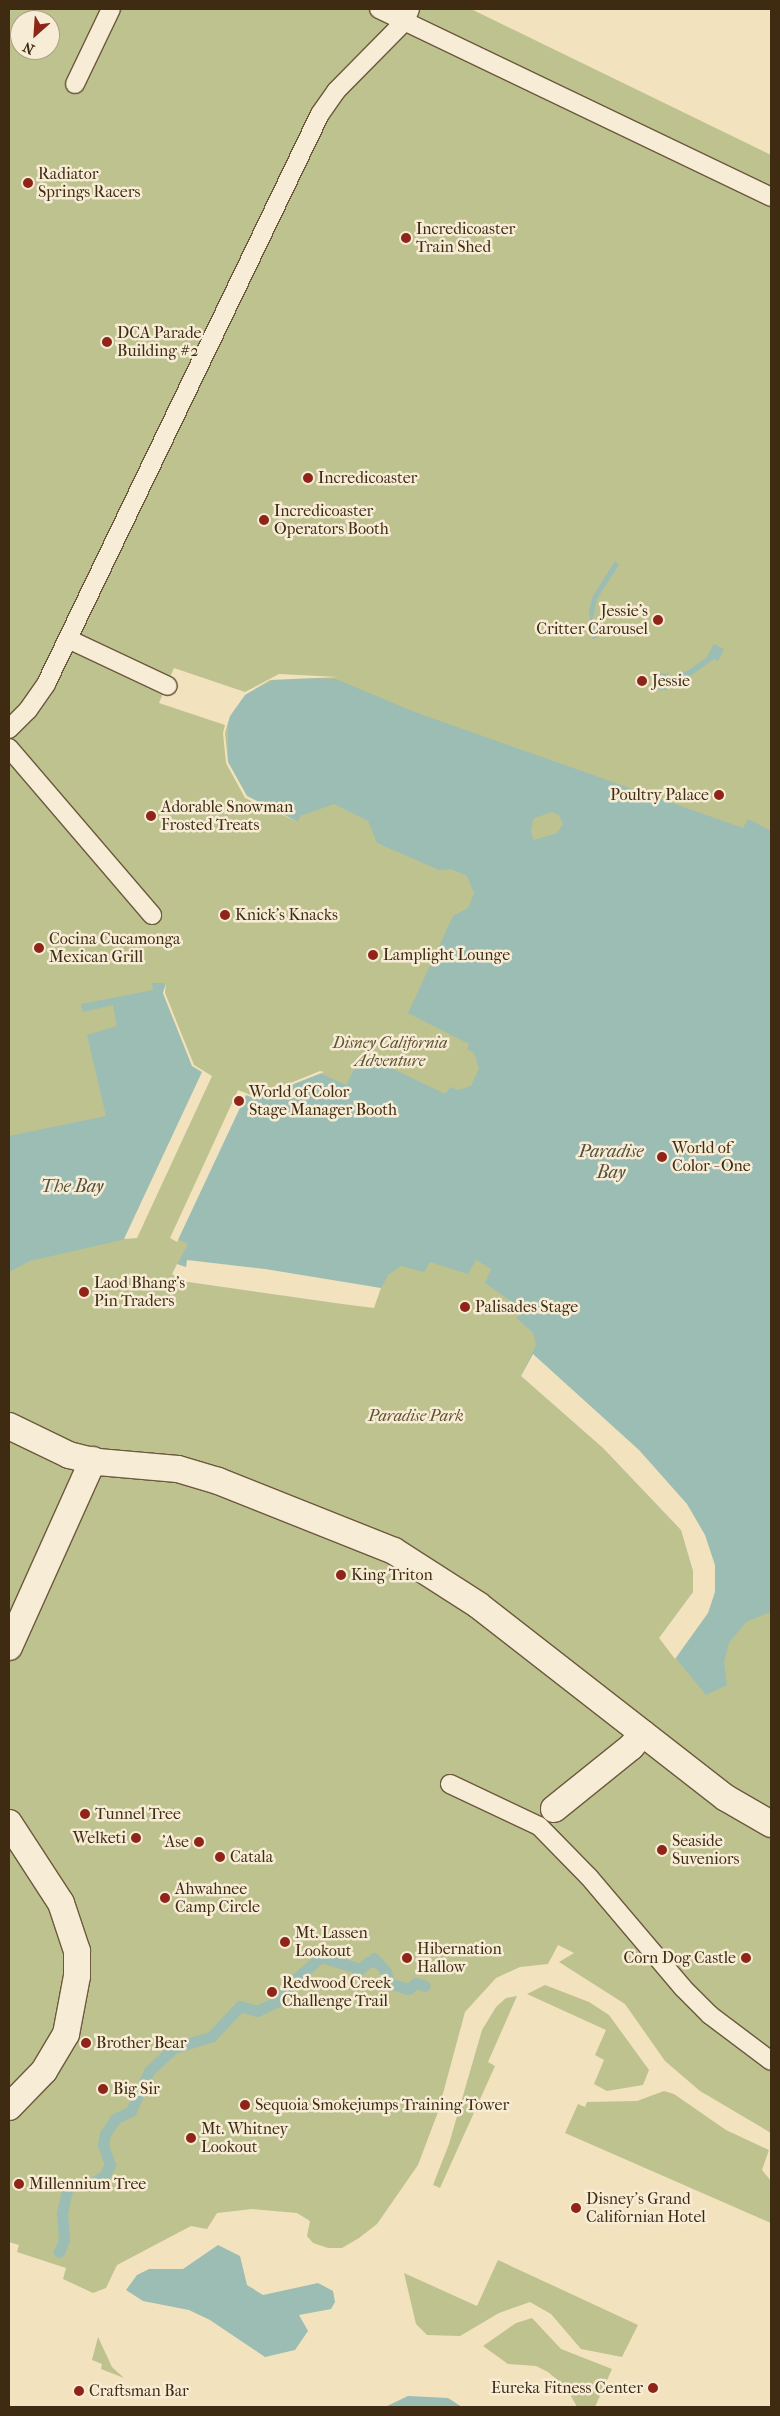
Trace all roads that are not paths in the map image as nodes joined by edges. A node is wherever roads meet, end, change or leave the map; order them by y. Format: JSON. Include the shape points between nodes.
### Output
{"nodes":[{"id":1,"x":111,"y":9,"type":"edge"},
{"id":2,"x":379,"y":9,"type":"edge"},
{"id":3,"x":408,"y":15,"type":"edge"},
{"id":4,"x":75,"y":84,"type":"dead end"},
{"id":5,"x":771,"y":197,"type":"edge"},
{"id":6,"x":68,"y":639,"type":"junction"},
{"id":7,"x":168,"y":686,"type":"dead end"},
{"id":8,"x":9,"y":729,"type":"edge"},
{"id":9,"x":9,"y":748,"type":"edge"},
{"id":10,"x":152,"y":915,"type":"dead end"},
{"id":11,"x":9,"y":1426,"type":"edge"},
{"id":12,"x":93,"y":1460,"type":"junction"},
{"id":13,"x":9,"y":1647,"type":"edge"},
{"id":14,"x":643,"y":1733,"type":"junction"},
{"id":15,"x":450,"y":1784,"type":"dead end"},
{"id":16,"x":547,"y":1817,"type":"junction"},
{"id":17,"x":9,"y":1823,"type":"edge"},
{"id":18,"x":771,"y":1824,"type":"edge"},
{"id":19,"x":771,"y":2061,"type":"edge"},
{"id":20,"x":9,"y":2107,"type":"edge"}],
"edges":[{"from":1,"to":4,"type":"lane"},
{"from":2,"to":3,"type":"lane"},
{"from":3,"to":5,"type":"lane"},
{"from":3,"to":6,"type":"lane","via":[[336,91],[320,114]]},
{"from":6,"to":7,"type":"lane"},
{"from":6,"to":8,"type":"lane","via":[[37,697]]},
{"from":9,"to":10,"type":"lane"},
{"from":11,"to":12,"type":"street","via":[[32,1440]]},
{"from":12,"to":13,"type":"street"},
{"from":12,"to":14,"type":"street","via":[[178,1469],[218,1481],[394,1551],[478,1605]]},
{"from":14,"to":16,"type":"street"},
{"from":14,"to":18,"type":"street","via":[[737,1806]]},
{"from":15,"to":16,"type":"lane"},
{"from":16,"to":19,"type":"lane","via":[[589,1877],[683,1988],[710,2015]]},
{"from":17,"to":20,"type":"street","via":[[43,1870],[61,1904],[77,1951],[74,1999],[66,2034],[44,2071]]}]}
